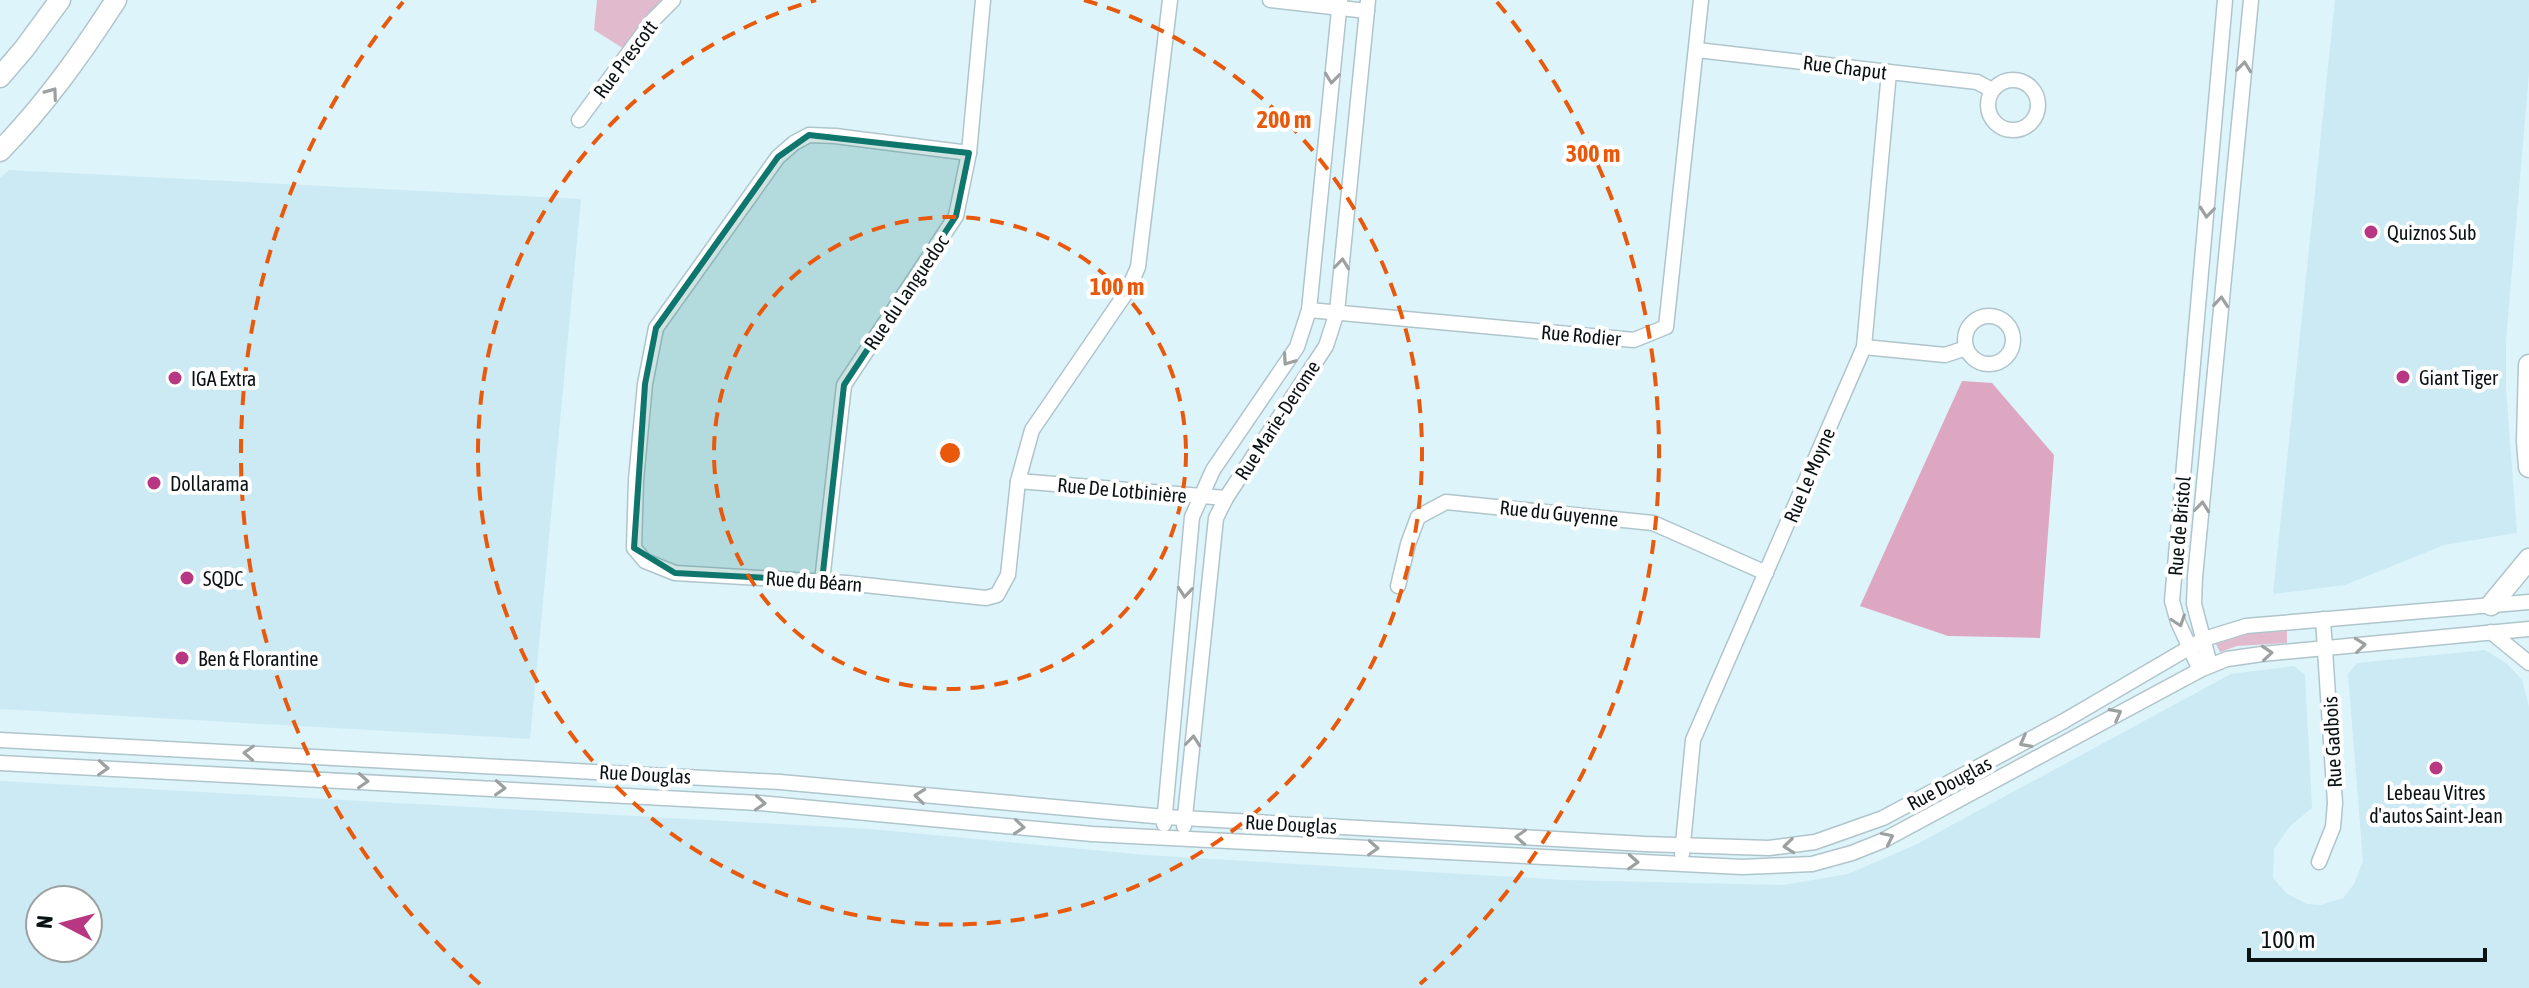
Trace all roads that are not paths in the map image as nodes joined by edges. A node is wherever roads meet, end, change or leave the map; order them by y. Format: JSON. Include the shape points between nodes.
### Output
{"nodes":[{"id":1,"x":60,"y":0,"type":"edge"},
{"id":2,"x":116,"y":0,"type":"edge"},
{"id":3,"x":673,"y":0,"type":"edge"},
{"id":4,"x":983,"y":0,"type":"edge"},
{"id":5,"x":1170,"y":0,"type":"edge"},
{"id":6,"x":1270,"y":0,"type":"edge"},
{"id":7,"x":1701,"y":0,"type":"edge"},
{"id":8,"x":2225,"y":0,"type":"edge"},
{"id":9,"x":2251,"y":0,"type":"edge"},
{"id":10,"x":1340,"y":4,"type":"edge"},
{"id":11,"x":1367,"y":5,"type":"edge"},
{"id":12,"x":1697,"y":50,"type":"junction"},
{"id":13,"x":1889,"y":72,"type":"junction"},
{"id":14,"x":0,"y":77,"type":"edge"},
{"id":15,"x":1992,"y":90,"type":"dead end"},
{"id":16,"x":579,"y":120,"type":"dead end"},
{"id":17,"x":2215,"y":135,"type":"junction"},
{"id":18,"x":2236,"y":135,"type":"junction"},
{"id":19,"x":0,"y":151,"type":"edge"},
{"id":20,"x":969,"y":153,"type":"junction"},
{"id":21,"x":1309,"y":310,"type":"junction"},
{"id":22,"x":1337,"y":312,"type":"junction"},
{"id":23,"x":1864,"y":347,"type":"junction"},
{"id":24,"x":1966,"y":348,"type":"dead end"},
{"id":25,"x":2529,"y":365,"type":"edge"},
{"id":26,"x":2191,"y":377,"type":"junction"},
{"id":27,"x":2215,"y":380,"type":"junction"},
{"id":28,"x":2529,"y":467,"type":"edge"},
{"id":29,"x":1018,"y":481,"type":"junction"},
{"id":30,"x":1199,"y":497,"type":"junction"},
{"id":31,"x":1226,"y":498,"type":"junction"},
{"id":32,"x":2529,"y":559,"type":"edge"},
{"id":33,"x":1766,"y":573,"type":"junction"},
{"id":34,"x":822,"y":581,"type":"junction"},
{"id":35,"x":1398,"y":586,"type":"dead end"},
{"id":36,"x":2529,"y":602,"type":"edge"},
{"id":37,"x":2491,"y":605,"type":"junction"},
{"id":38,"x":2323,"y":619,"type":"junction"},
{"id":39,"x":2529,"y":629,"type":"edge"},
{"id":40,"x":2491,"y":632,"type":"junction"},
{"id":41,"x":2204,"y":639,"type":"junction"},
{"id":42,"x":2191,"y":648,"type":"junction"},
{"id":43,"x":2325,"y":648,"type":"junction"},
{"id":44,"x":2529,"y":663,"type":"edge"},
{"id":45,"x":2205,"y":668,"type":"junction"},
{"id":46,"x":0,"y":740,"type":"edge"},
{"id":47,"x":0,"y":763,"type":"edge"},
{"id":48,"x":1165,"y":817,"type":"junction"},
{"id":49,"x":1185,"y":818,"type":"junction"},
{"id":50,"x":1163,"y":837,"type":"junction"},
{"id":51,"x":1183,"y":839,"type":"junction"},
{"id":52,"x":1682,"y":845,"type":"junction"},
{"id":53,"x":2319,"y":862,"type":"dead end"},
{"id":54,"x":1681,"y":865,"type":"junction"}],
"edges":[{"from":1,"to":14,"type":"street"},
{"from":19,"to":2,"type":"street","one_way":true,"via":[[41,109]]},
{"from":3,"to":16,"type":"street","name":"Rue Prescott"},
{"from":4,"to":20,"type":"street","name":"Rue du Languedoc"},
{"from":5,"to":29,"type":"street","name":"Rue du Béarn","via":[[1138,267],[1128,290],[1032,430]]},
{"from":6,"to":10,"type":"street"},
{"from":7,"to":12,"type":"street","name":"Rue Rodier"},
{"from":8,"to":17,"type":"street","name":"Rue de Bristol"},
{"from":18,"to":9,"type":"street","name":"Rue de Bristol","one_way":true},
{"from":10,"to":11,"type":"street"},
{"from":10,"to":21,"type":"street","name":"Rue Marie-Derome","one_way":true},
{"from":22,"to":11,"type":"street","name":"Rue Marie-Derome","one_way":true},
{"from":12,"to":13,"type":"street","name":"Rue Chaput"},
{"from":12,"to":22,"type":"street","name":"Rue Rodier","via":[[1666,327],[1634,340]]},
{"from":13,"to":15,"type":"street","name":"Rue Chaput","via":[[1977,82]]},
{"from":13,"to":23,"type":"street","name":"Rue Le Moyne"},
{"from":17,"to":18,"type":"street"},
{"from":17,"to":26,"type":"street","name":"Rue de Bristol","one_way":true},
{"from":27,"to":18,"type":"street","name":"Rue de Bristol","one_way":true},
{"from":20,"to":34,"type":"street","name":"Rue du Languedoc","via":[[956,216],[844,385]]},
{"from":20,"to":34,"type":"street","name":"Rue du Béarn","via":[[835,136],[809,135],[794,143],[778,157],[656,328],[645,384],[634,548],[645,561],[675,573]]},
{"from":21,"to":22,"type":"street","name":"Rue Rodier"},
{"from":21,"to":30,"type":"street","name":"Rue Marie-Derome","one_way":true,"via":[[1297,347]]},
{"from":22,"to":31,"type":"street","name":"Rue Marie-Derome","via":[[1326,346]]},
{"from":23,"to":24,"type":"street","via":[[1945,355]]},
{"from":23,"to":33,"type":"street","name":"Rue Le Moyne"},
{"from":25,"to":28,"type":"street"},
{"from":26,"to":27,"type":"street"},
{"from":26,"to":42,"type":"street","name":"Rue de Bristol","one_way":true,"via":[[2172,601]]},
{"from":41,"to":27,"type":"street","name":"Rue de Bristol","one_way":true,"via":[[2194,595]]},
{"from":29,"to":30,"type":"street","name":"Rue De Lotbinière"},
{"from":29,"to":34,"type":"street","name":"Rue du Béarn","via":[[1008,575],[997,595]]},
{"from":30,"to":31,"type":"street","name":"Rue De Lotbinière"},
{"from":30,"to":48,"type":"street","name":"Rue Marie-Derome","one_way":true,"via":[[1192,517]]},
{"from":49,"to":31,"type":"street","name":"Rue Marie-Derome","one_way":true,"via":[[1216,518]]},
{"from":32,"to":37,"type":"street"},
{"from":33,"to":35,"type":"street","name":"Rue du Guyenne","via":[[1653,523],[1446,502],[1418,517]]},
{"from":33,"to":52,"type":"street","name":"Rue Le Moyne","via":[[1693,740]]},
{"from":36,"to":37,"type":"street","name":"Rue Douglas"},
{"from":37,"to":38,"type":"street","name":"Rue Douglas"},
{"from":38,"to":41,"type":"street","name":"Rue Douglas","via":[[2246,626]]},
{"from":38,"to":43,"type":"street","name":"Rue Gadbois"},
{"from":39,"to":40,"type":"street","name":"Rue Douglas"},
{"from":43,"to":40,"type":"street","name":"Rue Douglas","one_way":true},
{"from":40,"to":44,"type":"street"},
{"from":41,"to":42,"type":"street","name":"Rue Douglas"},
{"from":41,"to":45,"type":"street","name":"Rue de Bristol"},
{"from":42,"to":45,"type":"street","name":"Rue de Bristol"},
{"from":42,"to":52,"type":"street","name":"Rue Douglas","one_way":true,"via":[[1850,832],[1785,847]]},
{"from":45,"to":43,"type":"street","name":"Rue Douglas","one_way":true,"via":[[2244,656]]},
{"from":43,"to":53,"type":"street","name":"Rue Gadbois","via":[[2334,816]]},
{"from":54,"to":45,"type":"street","name":"Rue Douglas","one_way":true,"via":[[1797,866],[1852,853],[1897,834]]},
{"from":48,"to":46,"type":"street","name":"Rue Douglas","one_way":true,"via":[[780,782]]},
{"from":47,"to":50,"type":"street","name":"Rue Douglas","one_way":true,"via":[[759,803]]},
{"from":48,"to":49,"type":"street","name":"Rue Douglas"},
{"from":48,"to":50,"type":"street","name":"Rue Marie-Derome"},
{"from":49,"to":51,"type":"street","name":"Rue Marie-Derome"},
{"from":52,"to":49,"type":"street","name":"Rue Douglas","one_way":true},
{"from":50,"to":51,"type":"street","name":"Rue Douglas"},
{"from":51,"to":54,"type":"street","name":"Rue Douglas","one_way":true},
{"from":52,"to":54,"type":"street","name":"Rue Le Moyne"}]}
